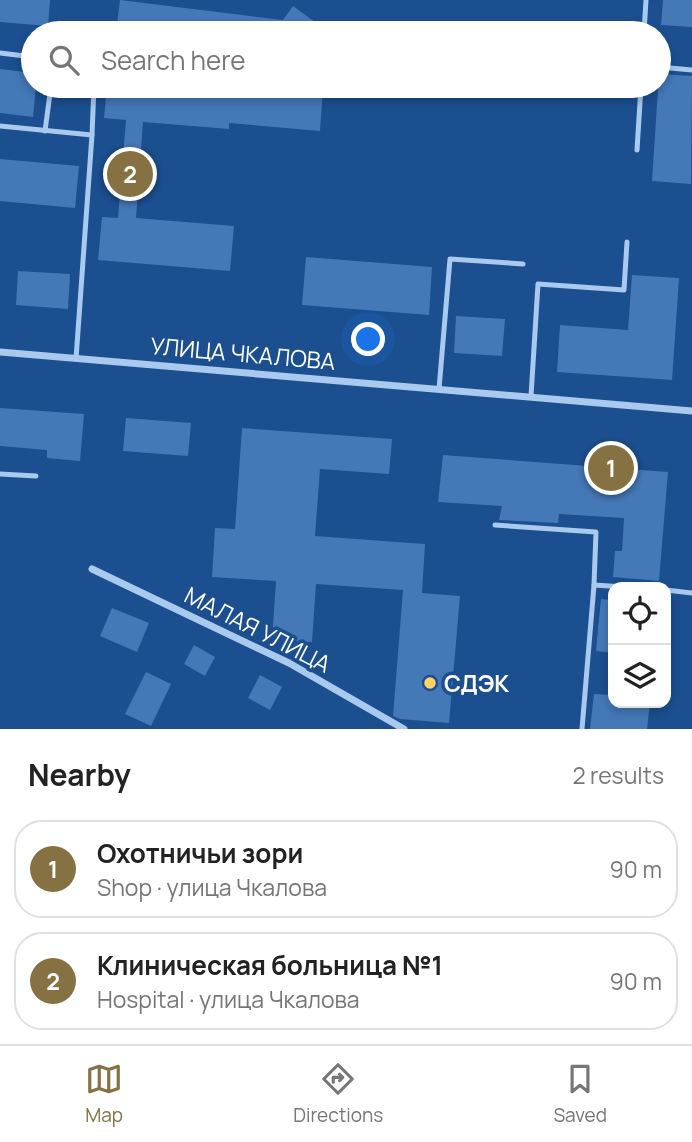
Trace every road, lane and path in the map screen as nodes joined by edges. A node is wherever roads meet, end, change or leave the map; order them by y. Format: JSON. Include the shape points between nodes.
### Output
{"nodes":[{"id":1,"x":646,"y":0,"type":"edge"},
{"id":2,"x":645,"y":21,"type":"edge"},
{"id":3,"x":0,"y":53,"type":"edge"},
{"id":4,"x":21,"y":56,"type":"edge"},
{"id":5,"x":671,"y":69,"type":"edge"},
{"id":6,"x":692,"y":70,"type":"edge"},
{"id":7,"x":49,"y":98,"type":"edge"},
{"id":8,"x":94,"y":98,"type":"edge"},
{"id":9,"x":640,"y":98,"type":"edge"},
{"id":10,"x":0,"y":126,"type":"edge"},
{"id":11,"x":45,"y":131,"type":"junction"},
{"id":12,"x":92,"y":135,"type":"junction"},
{"id":13,"x":637,"y":150,"type":"dead end"},
{"id":14,"x":628,"y":242,"type":"dead end"},
{"id":15,"x":523,"y":264,"type":"dead end"},
{"id":16,"x":0,"y":352,"type":"edge"},
{"id":17,"x":76,"y":359,"type":"junction"},
{"id":18,"x":439,"y":389,"type":"junction"},
{"id":19,"x":531,"y":396,"type":"junction"},
{"id":20,"x":692,"y":411,"type":"edge"},
{"id":21,"x":0,"y":474,"type":"edge"},
{"id":22,"x":36,"y":476,"type":"dead end"},
{"id":23,"x":495,"y":524,"type":"dead end"},
{"id":24,"x":92,"y":569,"type":"dead end"},
{"id":25,"x":594,"y":585,"type":"junction"},
{"id":26,"x":608,"y":586,"type":"edge"},
{"id":27,"x":671,"y":591,"type":"edge"},
{"id":28,"x":692,"y":593,"type":"edge"},
{"id":29,"x":404,"y":729,"type":"edge"},
{"id":30,"x":582,"y":729,"type":"edge"}],
"edges":[{"from":1,"to":2,"type":"lane"},
{"from":3,"to":4,"type":"lane"},
{"from":5,"to":6,"type":"lane"},
{"from":7,"to":11,"type":"lane"},
{"from":8,"to":12,"type":"lane"},
{"from":9,"to":13,"type":"lane"},
{"from":10,"to":11,"type":"lane"},
{"from":11,"to":12,"type":"lane"},
{"from":12,"to":17,"type":"lane"},
{"from":14,"to":19,"type":"lane","via":[[624,290],[538,284]]},
{"from":15,"to":18,"type":"lane","via":[[450,259]]},
{"from":16,"to":17,"type":"street","name":"УЛИЦА ЧКАЛОВА"},
{"from":17,"to":18,"type":"street","name":"УЛИЦА ЧКАЛОВА"},
{"from":18,"to":19,"type":"street","name":"УЛИЦА ЧКАЛОВА"},
{"from":19,"to":20,"type":"street","name":"УЛИЦА ЧКАЛОВА"},
{"from":21,"to":22,"type":"lane"},
{"from":23,"to":25,"type":"lane","via":[[596,532]]},
{"from":24,"to":29,"type":"street","name":"МАЛАЯ УЛИЦА","via":[[289,663]]},
{"from":25,"to":26,"type":"lane"},
{"from":25,"to":30,"type":"lane"},
{"from":27,"to":28,"type":"lane"}]}
